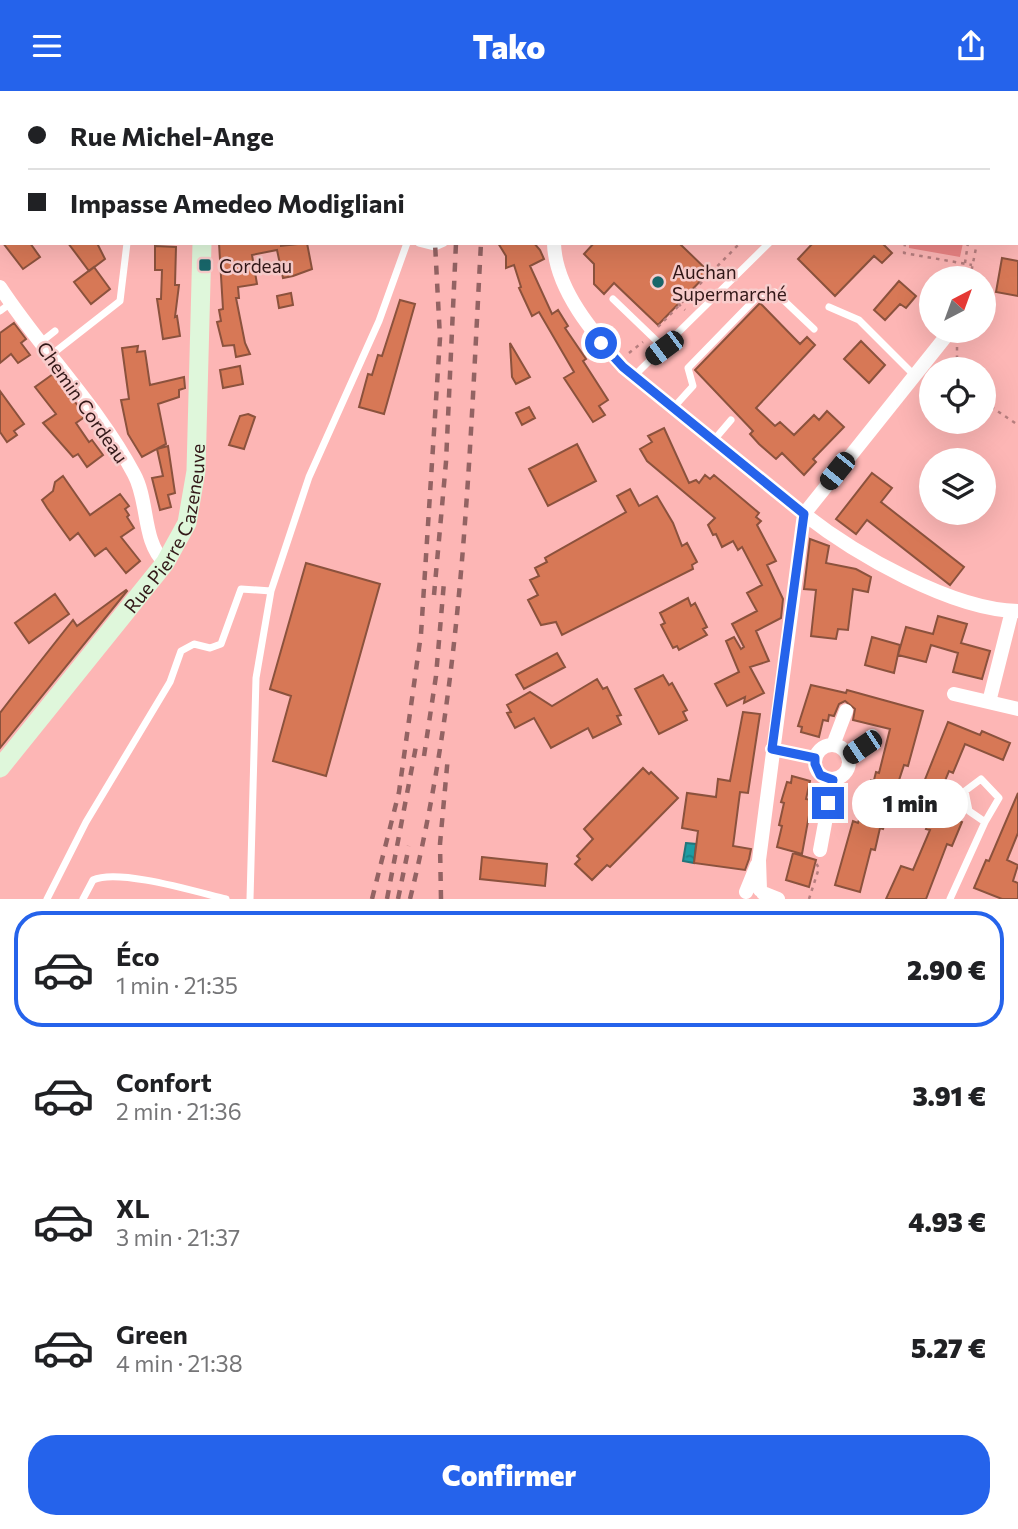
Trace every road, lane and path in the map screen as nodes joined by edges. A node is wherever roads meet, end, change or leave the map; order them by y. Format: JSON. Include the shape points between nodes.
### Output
{"nodes":[{"id":1,"x":127,"y":245,"type":"edge"},
{"id":2,"x":202,"y":245,"type":"edge"},
{"id":3,"x":406,"y":245,"type":"edge"},
{"id":4,"x":554,"y":245,"type":"edge"},
{"id":5,"x":738,"y":245,"type":"edge"},
{"id":6,"x":767,"y":245,"type":"edge"},
{"id":7,"x":905,"y":245,"type":"edge"},
{"id":8,"x":968,"y":245,"type":"edge"},
{"id":9,"x":977,"y":245,"type":"edge"},
{"id":10,"x":965,"y":263,"type":"junction"},
{"id":11,"x":972,"y":265,"type":"joint"},
{"id":12,"x":0,"y":287,"type":"edge"},
{"id":13,"x":672,"y":298,"type":"dead end"},
{"id":14,"x":613,"y":299,"type":"dead end"},
{"id":15,"x":679,"y":305,"type":"junction"},
{"id":16,"x":5,"y":307,"type":"edge"},
{"id":17,"x":830,"y":307,"type":"dead end"},
{"id":18,"x":694,"y":320,"type":"junction"},
{"id":19,"x":814,"y":329,"type":"dead end"},
{"id":20,"x":55,"y":331,"type":"dead end"},
{"id":21,"x":650,"y":335,"type":"junction"},
{"id":22,"x":41,"y":342,"type":"junction"},
{"id":23,"x":941,"y":343,"type":"edge"},
{"id":24,"x":664,"y":348,"type":"junction"},
{"id":25,"x":51,"y":355,"type":"junction"},
{"id":26,"x":618,"y":361,"type":"junction"},
{"id":27,"x":634,"y":376,"type":"junction"},
{"id":28,"x":916,"y":377,"type":"junction"},
{"id":29,"x":674,"y":407,"type":"junction"},
{"id":30,"x":996,"y":410,"type":"edge"},
{"id":31,"x":732,"y":420,"type":"dead end"},
{"id":32,"x":1018,"y":425,"type":"edge"},
{"id":33,"x":714,"y":440,"type":"junction"},
{"id":34,"x":804,"y":514,"type":"junction"},
{"id":35,"x":165,"y":563,"type":"junction"},
{"id":36,"x":271,"y":591,"type":"junction"},
{"id":37,"x":1015,"y":611,"type":"edge"},
{"id":38,"x":954,"y":694,"type":"dead end"},
{"id":39,"x":989,"y":702,"type":"junction"},
{"id":40,"x":1018,"y":709,"type":"edge"},
{"id":41,"x":846,"y":711,"type":"dead end"},
{"id":42,"x":872,"y":736,"type":"dead end"},
{"id":43,"x":833,"y":745,"type":"junction"},
{"id":44,"x":772,"y":749,"type":"junction"},
{"id":45,"x":848,"y":756,"type":"junction"},
{"id":46,"x":815,"y":758,"type":"junction"},
{"id":47,"x":0,"y":768,"type":"edge"},
{"id":48,"x":833,"y":780,"type":"junction"},
{"id":49,"x":985,"y":821,"type":"junction"},
{"id":50,"x":820,"y":850,"type":"joint"},
{"id":51,"x":756,"y":895,"type":"edge"},
{"id":52,"x":47,"y":899,"type":"edge"},
{"id":53,"x":83,"y":899,"type":"edge"},
{"id":54,"x":226,"y":899,"type":"edge"},
{"id":55,"x":250,"y":899,"type":"edge"},
{"id":56,"x":778,"y":899,"type":"edge"},
{"id":57,"x":809,"y":899,"type":"edge"},
{"id":58,"x":950,"y":899,"type":"edge"}],
"edges":[{"from":1,"to":25,"type":"lane","via":[[120,301]]},
{"from":2,"to":35,"type":"street","name":"Rue Pierre Cazeneuve","via":[[195,489],[187,523]]},
{"from":3,"to":36,"type":"lane","via":[[379,321],[309,477]]},
{"from":4,"to":26,"type":"street","via":[[557,266],[578,307]]},
{"from":5,"to":15,"type":"path"},
{"from":6,"to":18,"type":"lane"},
{"from":7,"to":10,"type":"path","via":[[904,253]]},
{"from":8,"to":10,"type":"path"},
{"from":9,"to":11,"type":"path"},
{"from":10,"to":11,"type":"path"},
{"from":12,"to":16,"type":"street","name":"Chemin Cordeau"},
{"from":13,"to":15,"type":"path"},
{"from":14,"to":21,"type":"lane"},
{"from":15,"to":18,"type":"path"},
{"from":15,"to":21,"type":"path"},
{"from":16,"to":22,"type":"street","name":"Chemin Cordeau"},
{"from":17,"to":28,"type":"lane","via":[[859,320]]},
{"from":18,"to":24,"type":"lane"},
{"from":19,"to":29,"type":"lane","via":[[775,292],[759,295],[688,368],[693,386]]},
{"from":20,"to":22,"type":"lane"},
{"from":21,"to":24,"type":"lane"},
{"from":21,"to":26,"type":"path"},
{"from":22,"to":25,"type":"street","name":"Chemin Cordeau"},
{"from":23,"to":28,"type":"street"},
{"from":24,"to":27,"type":"lane"},
{"from":25,"to":35,"type":"street","name":"Chemin Cordeau","via":[[136,476],[155,552]]},
{"from":26,"to":27,"type":"street"},
{"from":27,"to":29,"type":"street"},
{"from":28,"to":34,"type":"street"},
{"from":29,"to":33,"type":"street"},
{"from":30,"to":32,"type":"path"},
{"from":31,"to":33,"type":"lane"},
{"from":33,"to":34,"type":"street"},
{"from":34,"to":37,"type":"street","via":[[922,585],[960,600]]},
{"from":34,"to":44,"type":"street"},
{"from":35,"to":47,"type":"street","name":"Rue Pierre Cazeneuve"},
{"from":36,"to":52,"type":"lane","via":[[241,589],[221,644],[210,648],[194,644],[181,652],[170,682],[86,822]]},
{"from":36,"to":55,"type":"lane","via":[[256,678]]},
{"from":37,"to":39,"type":"street"},
{"from":38,"to":39,"type":"street"},
{"from":39,"to":40,"type":"street"},
{"from":41,"to":43,"type":"street"},
{"from":42,"to":45,"type":"street"},
{"from":43,"to":45,"type":"street"},
{"from":43,"to":46,"type":"street","via":[[820,750]]},
{"from":44,"to":46,"type":"street"},
{"from":44,"to":51,"type":"street"},
{"from":45,"to":48,"type":"street","via":[[846,772]]},
{"from":46,"to":48,"type":"street","via":[[820,775]]},
{"from":48,"to":50,"type":"street"},
{"from":49,"to":49,"type":"lane","via":[[999,798],[981,779],[965,792],[969,811]]},
{"from":49,"to":58,"type":"lane"},
{"from":50,"to":57,"type":"path"},
{"from":51,"to":56,"type":"street"},
{"from":53,"to":54,"type":"lane","via":[[93,880],[111,875]]}]}
